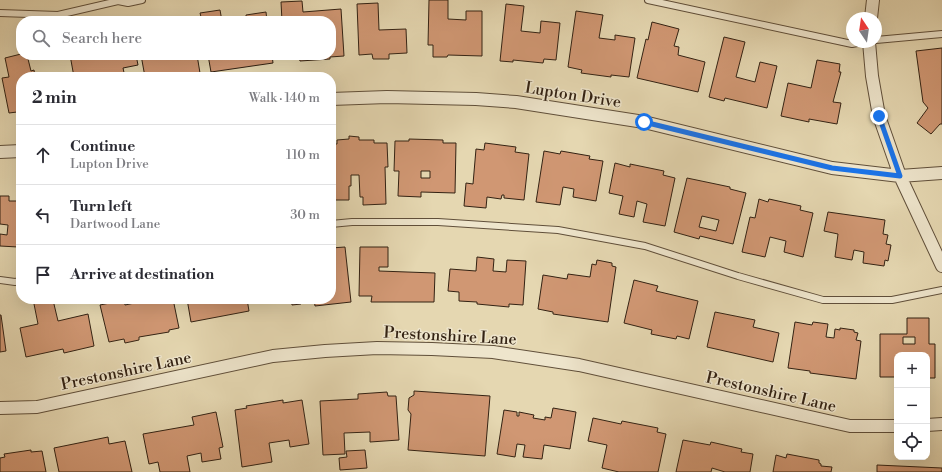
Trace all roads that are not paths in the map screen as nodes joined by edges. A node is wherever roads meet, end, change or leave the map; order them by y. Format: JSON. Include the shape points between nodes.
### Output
{"nodes":[{"id":1,"x":142,"y":0,"type":"edge"},
{"id":2,"x":648,"y":0,"type":"edge"},
{"id":3,"x":873,"y":0,"type":"edge"},
{"id":4,"x":872,"y":12,"type":"edge"},
{"id":5,"x":0,"y":13,"type":"edge"},
{"id":6,"x":942,"y":34,"type":"edge"},
{"id":7,"x":882,"y":39,"type":"edge"},
{"id":8,"x":846,"y":43,"type":"edge"},
{"id":9,"x":870,"y":48,"type":"edge"},
{"id":10,"x":336,"y":98,"type":"edge"},
{"id":11,"x":16,"y":151,"type":"edge"},
{"id":12,"x":0,"y":152,"type":"edge"},
{"id":13,"x":942,"y":173,"type":"edge"},
{"id":14,"x":900,"y":176,"type":"junction"},
{"id":15,"x":336,"y":224,"type":"edge"},
{"id":16,"x":942,"y":266,"type":"edge"},
{"id":17,"x":0,"y":280,"type":"edge"},
{"id":18,"x":16,"y":282,"type":"edge"},
{"id":19,"x":942,"y":290,"type":"edge"},
{"id":20,"x":0,"y":408,"type":"edge"},
{"id":21,"x":942,"y":424,"type":"edge"},
{"id":22,"x":930,"y":425,"type":"edge"},
{"id":23,"x":894,"y":426,"type":"edge"}],
"edges":[{"from":1,"to":5,"type":"lane","via":[[128,3],[118,1],[58,15]]},
{"from":2,"to":8,"type":"lane"},
{"from":3,"to":4,"type":"street"},
{"from":6,"to":7,"type":"lane"},
{"from":9,"to":14,"type":"street","via":[[879,116]]},
{"from":10,"to":14,"type":"street","name":"Lupton Drive","via":[[476,99],[516,102],[644,122],[832,168]]},
{"from":11,"to":12,"type":"street"},
{"from":13,"to":14,"type":"street","name":"Lupton Drive"},
{"from":14,"to":16,"type":"street"},
{"from":15,"to":19,"type":"lane","via":[[438,222],[558,230],[645,246],[823,300],[892,300]]},
{"from":17,"to":18,"type":"lane"},
{"from":20,"to":23,"type":"street","name":"Prestonshire Lane","via":[[37,407],[273,356],[377,348],[432,349],[493,352],[579,365],[850,426]]},
{"from":21,"to":22,"type":"street"}]}
